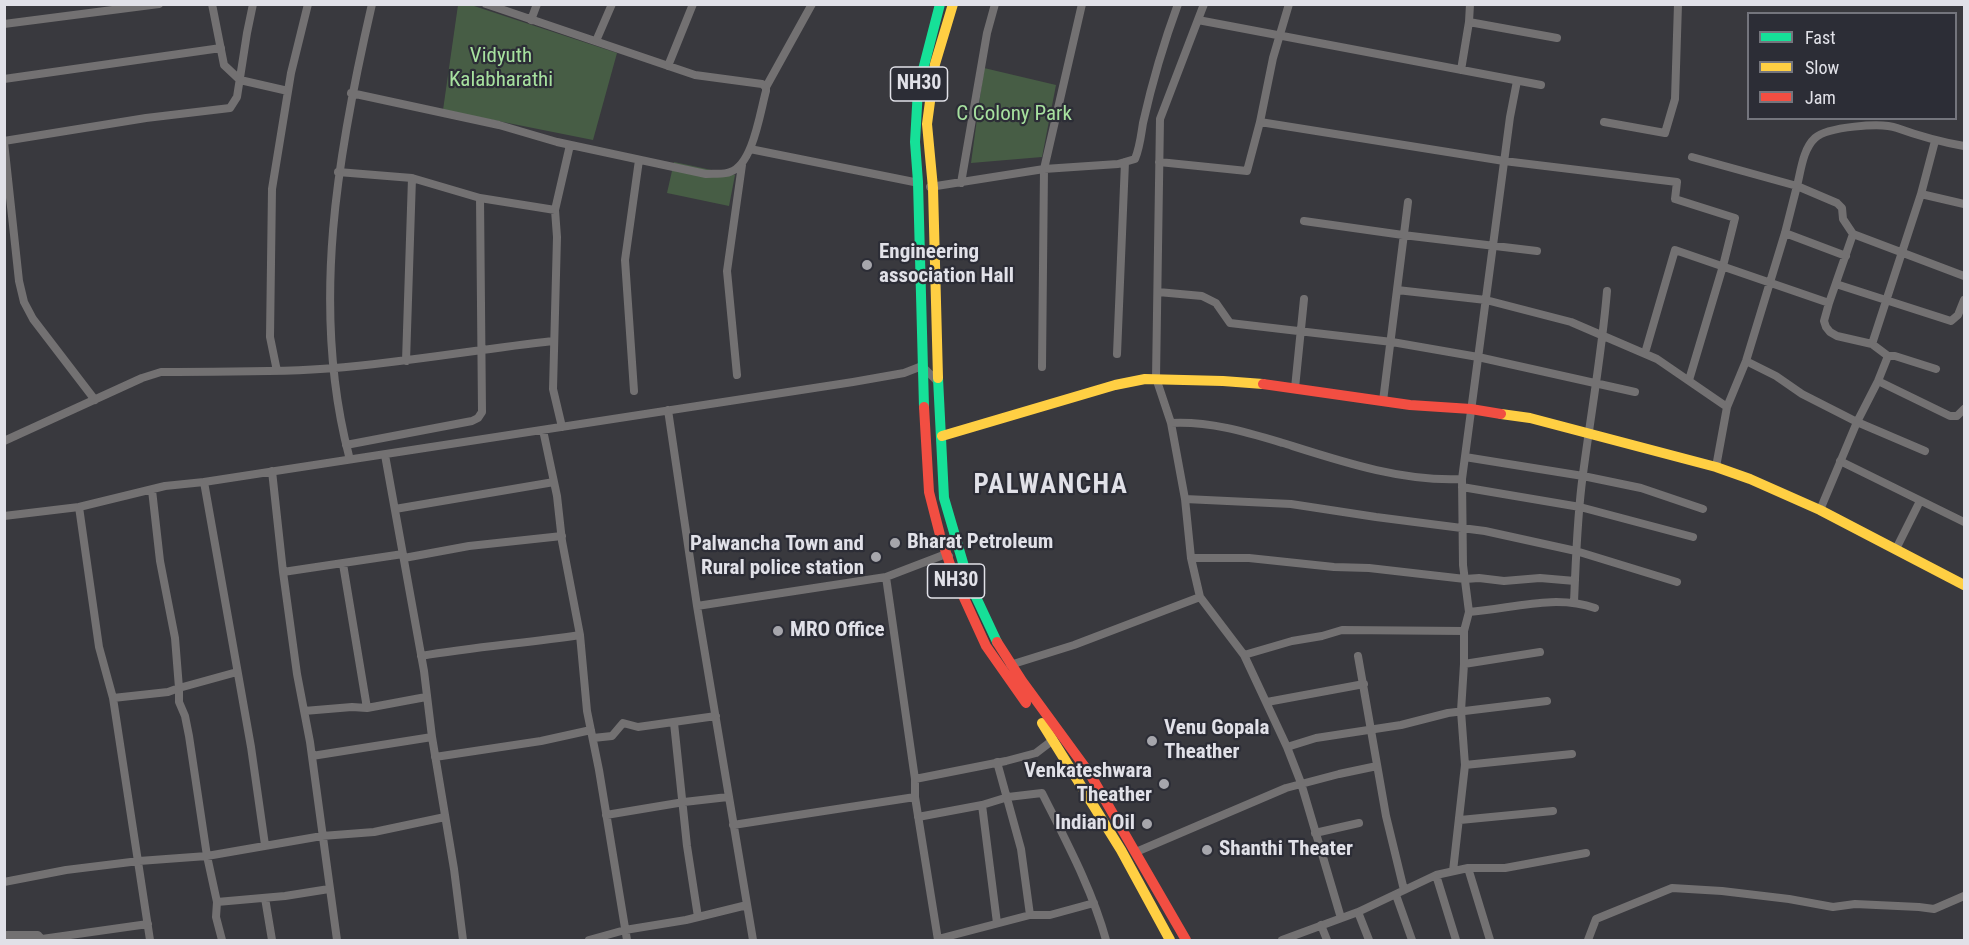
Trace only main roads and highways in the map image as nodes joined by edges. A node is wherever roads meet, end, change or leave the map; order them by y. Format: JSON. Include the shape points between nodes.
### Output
{"nodes":[{"id":1,"x":940,"y":4,"type":"edge"},
{"id":2,"x":953,"y":4,"type":"edge"},
{"id":3,"x":942,"y":436,"type":"junction"},
{"id":4,"x":1965,"y":585,"type":"edge"},
{"id":5,"x":1177,"y":923,"type":"junction"},
{"id":6,"x":1171,"y":940,"type":"edge"},
{"id":7,"x":1186,"y":940,"type":"edge"}],
"edges":[{"from":1,"to":6,"type":"main road","number":"NH30","via":[[918,89],[915,142],[929,492],[954,576],[986,646],[1053,740],[1122,850]]},
{"from":2,"to":3,"type":"main road","number":"NH30","via":[[935,64],[928,149],[933,189]]},
{"from":3,"to":4,"type":"main road","via":[[1115,385],[1156,378],[1295,388],[1471,409],[1589,432],[1750,479],[1820,510]]},
{"from":3,"to":5,"type":"main road","number":"NH30","via":[[944,498],[964,568],[985,617],[1010,665],[1089,774]]},
{"from":5,"to":6,"type":"main road"},
{"from":5,"to":7,"type":"main road","number":"NH30"}]}
